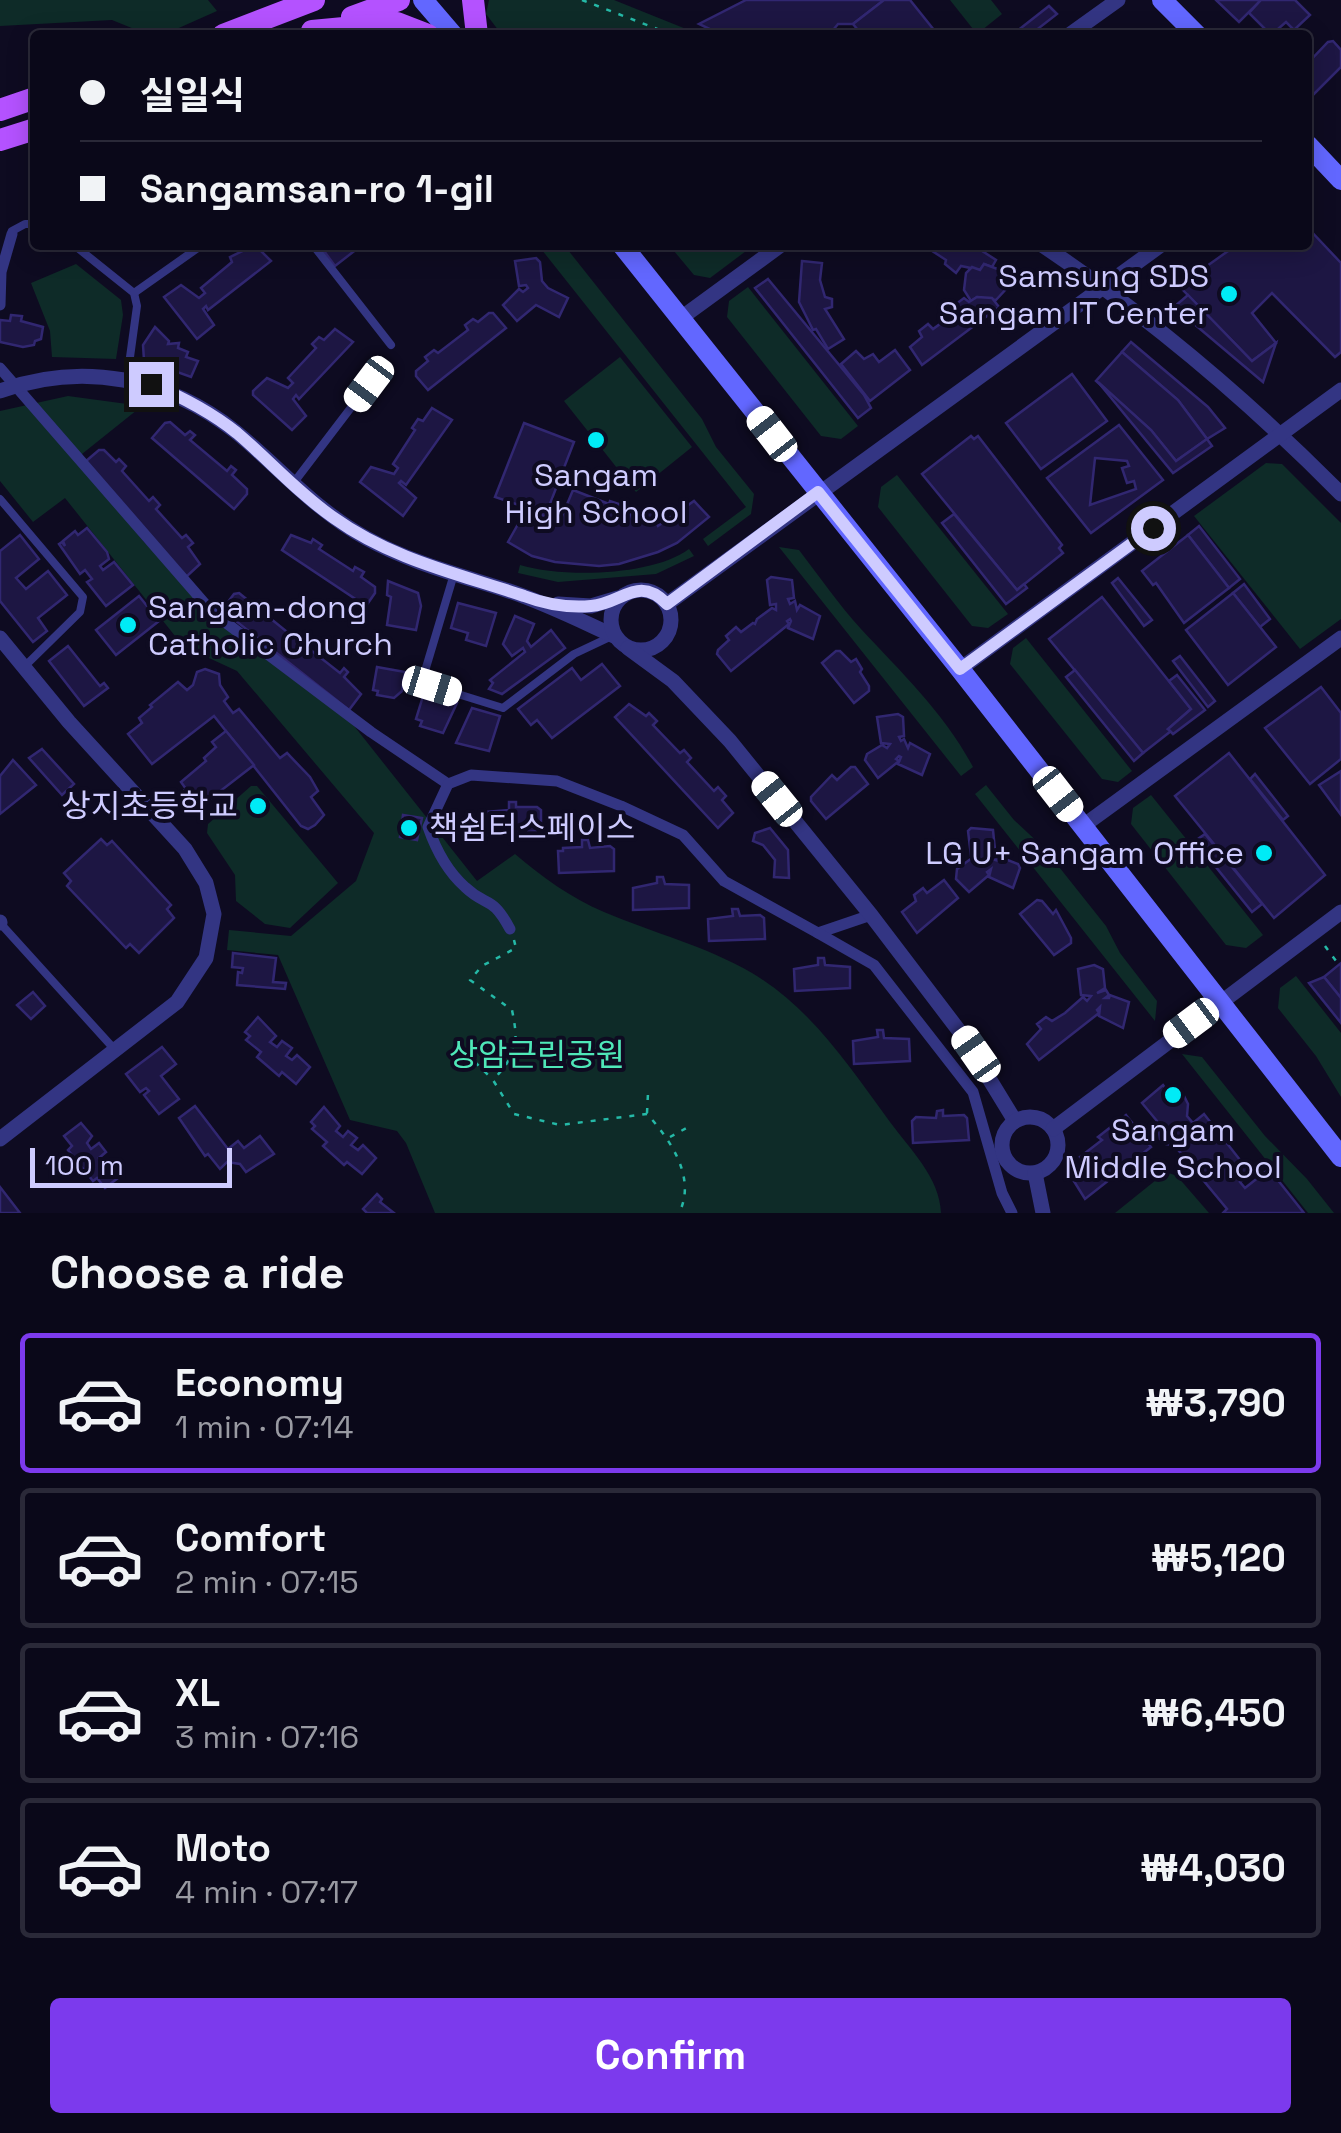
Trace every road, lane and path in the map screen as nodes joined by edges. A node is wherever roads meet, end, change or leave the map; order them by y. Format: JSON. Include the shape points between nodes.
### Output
{"nodes":[{"id":1,"x":399,"y":0,"type":"edge"},
{"id":2,"x":423,"y":0,"type":"edge"},
{"id":3,"x":472,"y":0,"type":"edge"},
{"id":4,"x":582,"y":0,"type":"edge"},
{"id":5,"x":1118,"y":0,"type":"edge"},
{"id":6,"x":1162,"y":0,"type":"edge"},
{"id":7,"x":308,"y":1,"type":"edge"},
{"id":8,"x":236,"y":30,"type":"edge"},
{"id":9,"x":315,"y":30,"type":"edge"},
{"id":10,"x":332,"y":30,"type":"edge"},
{"id":11,"x":416,"y":30,"type":"edge"},
{"id":12,"x":449,"y":30,"type":"edge"},
{"id":13,"x":475,"y":30,"type":"edge"},
{"id":14,"x":660,"y":30,"type":"edge"},
{"id":15,"x":1077,"y":30,"type":"edge"},
{"id":16,"x":1192,"y":30,"type":"edge"},
{"id":17,"x":30,"y":100,"type":"edge"},
{"id":18,"x":0,"y":110,"type":"edge"},
{"id":19,"x":30,"y":130,"type":"edge"},
{"id":20,"x":0,"y":140,"type":"edge"},
{"id":21,"x":1312,"y":150,"type":"edge"},
{"id":22,"x":1341,"y":180,"type":"edge"},
{"id":23,"x":30,"y":224,"type":"edge"},
{"id":24,"x":12,"y":233,"type":"joint"},
{"id":25,"x":80,"y":250,"type":"edge"},
{"id":26,"x":195,"y":250,"type":"edge"},
{"id":27,"x":317,"y":250,"type":"edge"},
{"id":28,"x":626,"y":250,"type":"edge"},
{"id":29,"x":774,"y":250,"type":"edge"},
{"id":30,"x":1050,"y":250,"type":"edge"},
{"id":31,"x":1154,"y":250,"type":"edge"},
{"id":32,"x":1104,"y":286,"type":"junction"},
{"id":33,"x":134,"y":294,"type":"junction"},
{"id":34,"x":0,"y":306,"type":"edge"},
{"id":35,"x":680,"y":318,"type":"junction"},
{"id":36,"x":391,"y":344,"type":"dead end"},
{"id":37,"x":0,"y":368,"type":"edge"},
{"id":38,"x":388,"y":370,"type":"dead end"},
{"id":39,"x":127,"y":379,"type":"junction"},
{"id":40,"x":7,"y":388,"type":"edge"},
{"id":41,"x":1341,"y":390,"type":"edge"},
{"id":42,"x":1281,"y":434,"type":"junction"},
{"id":43,"x":292,"y":486,"type":"junction"},
{"id":44,"x":818,"y":492,"type":"junction"},
{"id":45,"x":1341,"y":494,"type":"edge"},
{"id":46,"x":0,"y":499,"type":"edge"},
{"id":47,"x":454,"y":574,"type":"junction"},
{"id":48,"x":622,"y":596,"type":"junction"},
{"id":49,"x":540,"y":602,"type":"junction"},
{"id":50,"x":667,"y":604,"type":"junction"},
{"id":51,"x":614,"y":636,"type":"junction"},
{"id":52,"x":0,"y":638,"type":"edge"},
{"id":53,"x":1341,"y":638,"type":"edge"},
{"id":54,"x":666,"y":639,"type":"junction"},
{"id":55,"x":628,"y":648,"type":"junction"},
{"id":56,"x":24,"y":667,"type":"junction"},
{"id":57,"x":960,"y":669,"type":"junction"},
{"id":58,"x":672,"y":680,"type":"junction"},
{"id":59,"x":448,"y":784,"type":"junction"},
{"id":60,"x":1083,"y":826,"type":"junction"},
{"id":61,"x":1341,"y":912,"type":"edge"},
{"id":62,"x":871,"y":915,"type":"junction"},
{"id":63,"x":0,"y":922,"type":"edge"},
{"id":64,"x":510,"y":928,"type":"joint"},
{"id":65,"x":818,"y":932,"type":"junction"},
{"id":66,"x":1314,"y":932,"type":"junction"},
{"id":67,"x":1339,"y":964,"type":"edge"},
{"id":68,"x":1219,"y":1002,"type":"junction"},
{"id":69,"x":116,"y":1051,"type":"junction"},
{"id":70,"x":475,"y":1062,"type":"dead end"},
{"id":71,"x":493,"y":1080,"type":"junction"},
{"id":72,"x":648,"y":1093,"type":"dead end"},
{"id":73,"x":646,"y":1114,"type":"junction"},
{"id":74,"x":1015,"y":1121,"type":"junction"},
{"id":75,"x":692,"y":1125,"type":"dead end"},
{"id":76,"x":1053,"y":1129,"type":"junction"},
{"id":77,"x":1332,"y":1132,"type":"edge"},
{"id":78,"x":668,"y":1138,"type":"junction"},
{"id":79,"x":0,"y":1140,"type":"edge"},
{"id":80,"x":1341,"y":1157,"type":"edge"},
{"id":81,"x":1035,"y":1173,"type":"junction"},
{"id":82,"x":679,"y":1213,"type":"edge"},
{"id":83,"x":1012,"y":1213,"type":"edge"},
{"id":84,"x":1042,"y":1213,"type":"edge"}],
"edges":[{"from":1,"to":9,"type":"main road"},
{"from":2,"to":12,"type":"main road"},
{"from":3,"to":13,"type":"main road"},
{"from":4,"to":14,"type":"path"},
{"from":5,"to":15,"type":"street"},
{"from":6,"to":16,"type":"main road"},
{"from":7,"to":8,"type":"main road"},
{"from":10,"to":11,"type":"main road","via":[[397,22]]},
{"from":17,"to":18,"type":"main road"},
{"from":19,"to":20,"type":"main road"},
{"from":21,"to":22,"type":"main road"},
{"from":23,"to":24,"type":"lane"},
{"from":24,"to":34,"type":"street"},
{"from":25,"to":33,"type":"lane"},
{"from":26,"to":33,"type":"lane"},
{"from":27,"to":36,"type":"lane"},
{"from":28,"to":35,"type":"main road"},
{"from":29,"to":35,"type":"street"},
{"from":30,"to":32,"type":"street"},
{"from":31,"to":32,"type":"street"},
{"from":32,"to":42,"type":"street"},
{"from":32,"to":44,"type":"street"},
{"from":33,"to":39,"type":"lane"},
{"from":35,"to":44,"type":"main road"},
{"from":37,"to":40,"type":"street"},
{"from":38,"to":43,"type":"lane","via":[[369,384]]},
{"from":39,"to":40,"type":"street","via":[[68,376]]},
{"from":39,"to":43,"type":"street","via":[[209,412]]},
{"from":40,"to":59,"type":"street","via":[[214,613]]},
{"from":41,"to":42,"type":"street"},
{"from":42,"to":45,"type":"street"},
{"from":42,"to":57,"type":"street"},
{"from":43,"to":47,"type":"street","via":[[367,538]]},
{"from":44,"to":50,"type":"street"},
{"from":44,"to":57,"type":"main road"},
{"from":46,"to":56,"type":"lane","via":[[83,598],[80,612]]},
{"from":47,"to":49,"type":"street"},
{"from":47,"to":51,"type":"lane","via":[[425,671],[432,686],[503,708],[574,654]]},
{"from":48,"to":49,"type":"street","via":[[591,606]]},
{"from":48,"to":50,"type":"street","via":[[642,590]]},
{"from":48,"to":51,"type":"street","via":[[610,617]]},
{"from":49,"to":51,"type":"street"},
{"from":50,"to":54,"type":"street"},
{"from":51,"to":55,"type":"street"},
{"from":52,"to":56,"type":"street"},
{"from":53,"to":60,"type":"street"},
{"from":54,"to":55,"type":"street","via":[[651,649]]},
{"from":54,"to":58,"type":"street"},
{"from":55,"to":58,"type":"street"},
{"from":56,"to":69,"type":"street","via":[[185,849],[212,898],[213,929],[199,972],[178,1002]]},
{"from":57,"to":60,"type":"main road"},
{"from":58,"to":62,"type":"street"},
{"from":59,"to":64,"type":"street","via":[[428,827],[437,852],[467,890],[497,905]]},
{"from":59,"to":65,"type":"street","via":[[471,775],[557,781],[622,806],[684,836],[724,880]]},
{"from":60,"to":68,"type":"main road"},
{"from":61,"to":66,"type":"street"},
{"from":62,"to":65,"type":"street"},
{"from":62,"to":74,"type":"street","via":[[963,1036]]},
{"from":63,"to":69,"type":"lane"},
{"from":64,"to":71,"type":"path","via":[[516,948],[470,980],[512,1010],[512,1059]]},
{"from":65,"to":83,"type":"street","via":[[874,965],[973,1092]]},
{"from":66,"to":67,"type":"path"},
{"from":66,"to":68,"type":"street"},
{"from":68,"to":76,"type":"street"},
{"from":68,"to":77,"type":"main road"},
{"from":69,"to":79,"type":"street"},
{"from":70,"to":71,"type":"path"},
{"from":71,"to":73,"type":"path","via":[[514,1114],[560,1125]]},
{"from":72,"to":73,"type":"path"},
{"from":73,"to":78,"type":"path"},
{"from":74,"to":76,"type":"street","via":[[1036,1118]]},
{"from":74,"to":81,"type":"street","via":[[1003,1136],[1004,1155],[1016,1169]]},
{"from":75,"to":78,"type":"path"},
{"from":76,"to":81,"type":"street","via":[[1056,1156]]},
{"from":77,"to":80,"type":"main road"},
{"from":78,"to":82,"type":"path","via":[[684,1176],[686,1201]]},
{"from":81,"to":84,"type":"street"}]}
